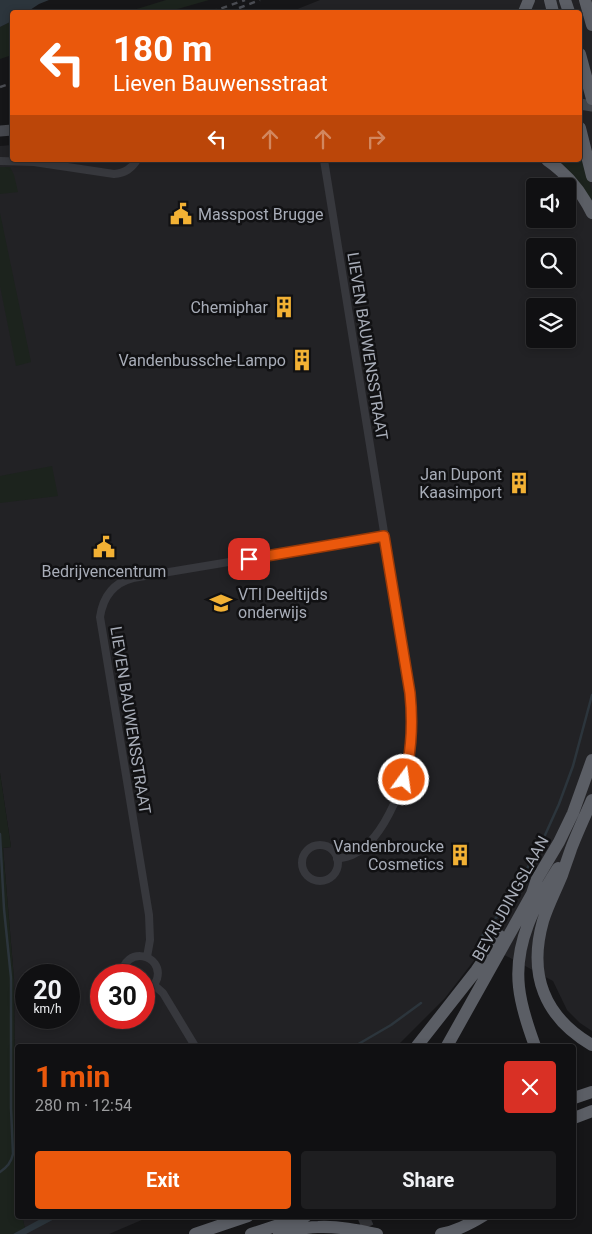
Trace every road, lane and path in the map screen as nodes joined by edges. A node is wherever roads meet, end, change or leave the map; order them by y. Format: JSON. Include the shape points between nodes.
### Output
{"nodes":[{"id":1,"x":585,"y":0,"type":"edge"},
{"id":2,"x":592,"y":25,"type":"edge"},
{"id":3,"x":582,"y":62,"type":"edge"},
{"id":4,"x":592,"y":99,"type":"edge"},
{"id":5,"x":582,"y":136,"type":"edge"},
{"id":6,"x":34,"y":162,"type":"edge"},
{"id":7,"x":136,"y":162,"type":"edge"},
{"id":8,"x":324,"y":162,"type":"edge"},
{"id":9,"x":550,"y":162,"type":"edge"},
{"id":10,"x":592,"y":176,"type":"edge"},
{"id":11,"x":592,"y":213,"type":"edge"},
{"id":12,"x":384,"y":536,"type":"junction"},
{"id":13,"x":592,"y":760,"type":"edge"},
{"id":14,"x":592,"y":800,"type":"edge"},
{"id":15,"x":572,"y":848,"type":"junction"},
{"id":16,"x":337,"y":859,"type":"junction"},
{"id":17,"x":537,"y":879,"type":"junction"},
{"id":18,"x":147,"y":957,"type":"junction"},
{"id":19,"x":125,"y":964,"type":"edge"},
{"id":20,"x":155,"y":983,"type":"edge"},
{"id":21,"x":155,"y":986,"type":"edge"},
{"id":22,"x":194,"y":1044,"type":"edge"},
{"id":23,"x":419,"y":1044,"type":"edge"},
{"id":24,"x":448,"y":1044,"type":"edge"},
{"id":25,"x":534,"y":1044,"type":"edge"},
{"id":26,"x":592,"y":1045,"type":"edge"},
{"id":27,"x":592,"y":1092,"type":"edge"},
{"id":28,"x":576,"y":1097,"type":"edge"},
{"id":29,"x":592,"y":1111,"type":"edge"},
{"id":30,"x":576,"y":1117,"type":"edge"},
{"id":31,"x":222,"y":1219,"type":"edge"},
{"id":32,"x":239,"y":1219,"type":"edge"},
{"id":33,"x":297,"y":1219,"type":"edge"},
{"id":34,"x":478,"y":1219,"type":"edge"},
{"id":35,"x":212,"y":1228,"type":"junction"},
{"id":36,"x":195,"y":1234,"type":"edge"},
{"id":37,"x":251,"y":1234,"type":"edge"},
{"id":38,"x":279,"y":1234,"type":"edge"},
{"id":39,"x":377,"y":1234,"type":"edge"},
{"id":40,"x":441,"y":1234,"type":"edge"}],
"edges":[{"from":1,"to":2,"type":"highway"},
{"from":3,"to":4,"type":"highway"},
{"from":5,"to":10,"type":"highway"},
{"from":6,"to":7,"type":"street","via":[[114,174],[125,171]]},
{"from":8,"to":12,"type":"street","name":"LIEVEN BAUWENSSTRAAT"},
{"from":9,"to":11,"type":"highway","via":[[570,181]]},
{"from":12,"to":16,"type":"street","name":"LIEVEN BAUWENSSTRAAT","via":[[410,693],[410,755],[399,792],[384,823],[363,848]]},
{"from":12,"to":18,"type":"street","name":"LIEVEN BAUWENSSTRAAT","via":[[132,578],[116,585],[105,598],[100,616],[149,915]]},
{"from":13,"to":17,"type":"highway","name":"BEVRIJDINGSLAAN","via":[[573,813]]},
{"from":14,"to":15,"type":"highway","name":"BEVRIJDINGSLAAN"},
{"from":15,"to":25,"type":"highway","via":[[542,894],[525,930],[521,948],[518,986]]},
{"from":15,"to":26,"type":"highway","via":[[544,921],[538,946],[538,966],[545,996],[561,1022]]},
{"from":16,"to":16,"type":"street","via":[[332,849],[316,845],[307,850],[302,865],[307,875],[321,880],[333,874]]},
{"from":17,"to":23,"type":"highway","via":[[476,971]]},
{"from":17,"to":24,"type":"highway","name":"BEVRIJDINGSLAAN","via":[[532,894]]},
{"from":18,"to":19,"type":"street","via":[[135,956]]},
{"from":18,"to":20,"type":"street","via":[[158,970]]},
{"from":21,"to":22,"type":"street","via":[[163,993]]},
{"from":27,"to":28,"type":"highway"},
{"from":29,"to":30,"type":"highway"},
{"from":31,"to":35,"type":"highway"},
{"from":32,"to":35,"type":"highway"},
{"from":33,"to":37,"type":"highway"},
{"from":34,"to":40,"type":"highway"},
{"from":35,"to":36,"type":"highway"},
{"from":38,"to":39,"type":"highway","via":[[318,1226]]}]}
